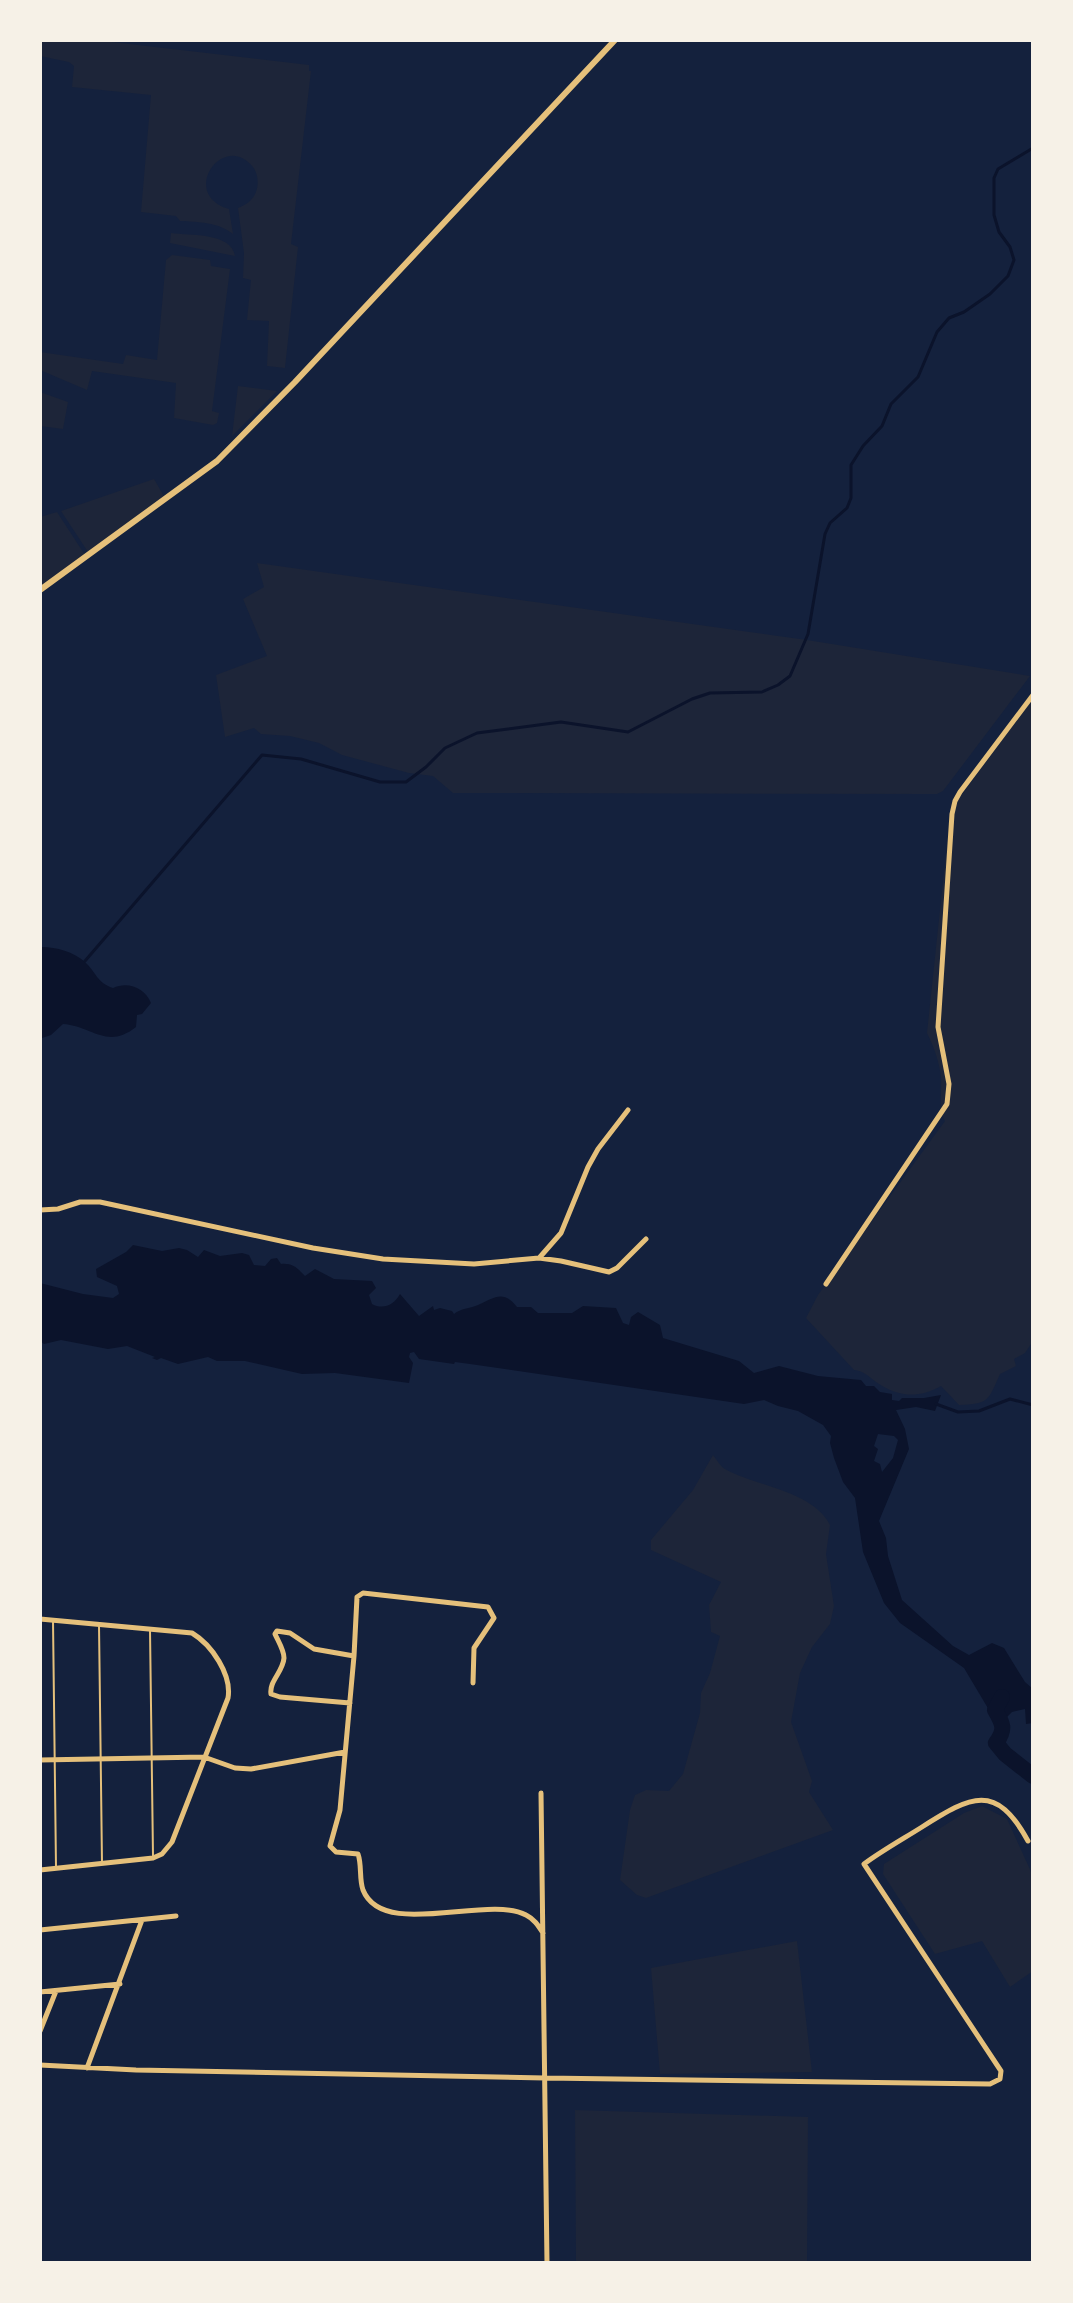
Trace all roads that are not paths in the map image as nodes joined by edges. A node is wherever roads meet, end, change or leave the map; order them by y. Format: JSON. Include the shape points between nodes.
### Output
{"nodes":[{"id":1,"x":615,"y":40,"type":"edge"},
{"id":2,"x":40,"y":590,"type":"edge"},
{"id":3,"x":1033,"y":695,"type":"edge"},
{"id":4,"x":628,"y":1110,"type":"dead end"},
{"id":5,"x":40,"y":1210,"type":"edge"},
{"id":6,"x":646,"y":1239,"type":"dead end"},
{"id":7,"x":539,"y":1258,"type":"junction"},
{"id":8,"x":826,"y":1284,"type":"dead end"},
{"id":9,"x":40,"y":1619,"type":"edge"},
{"id":10,"x":53,"y":1620,"type":"junction"},
{"id":11,"x":99,"y":1624,"type":"junction"},
{"id":12,"x":150,"y":1629,"type":"junction"},
{"id":13,"x":354,"y":1656,"type":"junction"},
{"id":14,"x":473,"y":1683,"type":"dead end"},
{"id":15,"x":350,"y":1703,"type":"junction"},
{"id":16,"x":345,"y":1752,"type":"junction"},
{"id":17,"x":204,"y":1757,"type":"junction"},
{"id":18,"x":100,"y":1758,"type":"junction"},
{"id":19,"x":152,"y":1758,"type":"junction"},
{"id":20,"x":54,"y":1759,"type":"junction"},
{"id":21,"x":40,"y":1760,"type":"edge"},
{"id":22,"x":541,"y":1793,"type":"dead end"},
{"id":23,"x":1028,"y":1841,"type":"dead end"},
{"id":24,"x":153,"y":1858,"type":"junction"},
{"id":25,"x":102,"y":1865,"type":"junction"},
{"id":26,"x":56,"y":1869,"type":"junction"},
{"id":27,"x":40,"y":1870,"type":"edge"},
{"id":28,"x":176,"y":1916,"type":"dead end"},
{"id":29,"x":142,"y":1920,"type":"junction"},
{"id":30,"x":40,"y":1930,"type":"edge"},
{"id":31,"x":543,"y":1933,"type":"junction"},
{"id":32,"x":120,"y":1984,"type":"junction"},
{"id":33,"x":57,"y":1990,"type":"junction"},
{"id":34,"x":40,"y":1992,"type":"edge"},
{"id":35,"x":40,"y":2031,"type":"edge"},
{"id":36,"x":40,"y":2065,"type":"edge"},
{"id":37,"x":87,"y":2068,"type":"junction"},
{"id":38,"x":545,"y":2078,"type":"junction"},
{"id":39,"x":547,"y":2263,"type":"edge"}],
"edges":[{"from":1,"to":2,"type":"street","via":[[226,453]]},
{"from":3,"to":8,"type":"street","via":[[955,801],[952,814],[938,997],[947,1104]]},
{"from":4,"to":7,"type":"street","via":[[588,1167],[561,1233]]},
{"from":5,"to":7,"type":"street","via":[[100,1202],[383,1259],[474,1264]]},
{"from":6,"to":7,"type":"street","via":[[609,1272]]},
{"from":9,"to":10,"type":"street"},
{"from":10,"to":11,"type":"street"},
{"from":10,"to":20,"type":"lane"},
{"from":11,"to":12,"type":"street"},
{"from":11,"to":18,"type":"lane"},
{"from":12,"to":17,"type":"street","via":[[197,1635],[229,1683]]},
{"from":12,"to":19,"type":"lane"},
{"from":13,"to":14,"type":"street","via":[[357,1597],[363,1593],[488,1607],[494,1618],[474,1648]]},
{"from":13,"to":15,"type":"street"},
{"from":13,"to":15,"type":"street","via":[[314,1649],[277,1631],[284,1656],[271,1694]]},
{"from":15,"to":16,"type":"street"},
{"from":16,"to":17,"type":"street","via":[[251,1769]]},
{"from":16,"to":31,"type":"street","via":[[340,1810],[330,1846],[336,1852],[358,1854],[364,1892],[376,1905],[422,1915],[511,1910],[535,1921]]},
{"from":17,"to":19,"type":"street"},
{"from":17,"to":24,"type":"street","via":[[172,1842]]},
{"from":18,"to":19,"type":"street"},
{"from":18,"to":20,"type":"street"},
{"from":18,"to":25,"type":"lane"},
{"from":19,"to":24,"type":"lane"},
{"from":20,"to":21,"type":"street"},
{"from":20,"to":26,"type":"lane"},
{"from":22,"to":31,"type":"street"},
{"from":23,"to":38,"type":"street","via":[[1004,1807],[979,1800],[958,1805],[864,1864],[1001,2071],[1000,2079],[990,2084]]},
{"from":24,"to":25,"type":"street"},
{"from":25,"to":26,"type":"street"},
{"from":26,"to":27,"type":"street"},
{"from":28,"to":29,"type":"street"},
{"from":29,"to":30,"type":"street"},
{"from":29,"to":32,"type":"street"},
{"from":31,"to":38,"type":"street"},
{"from":32,"to":33,"type":"street"},
{"from":32,"to":37,"type":"street"},
{"from":33,"to":34,"type":"street"},
{"from":33,"to":35,"type":"street"},
{"from":36,"to":37,"type":"street"},
{"from":37,"to":38,"type":"street"},
{"from":38,"to":39,"type":"street"}]}
